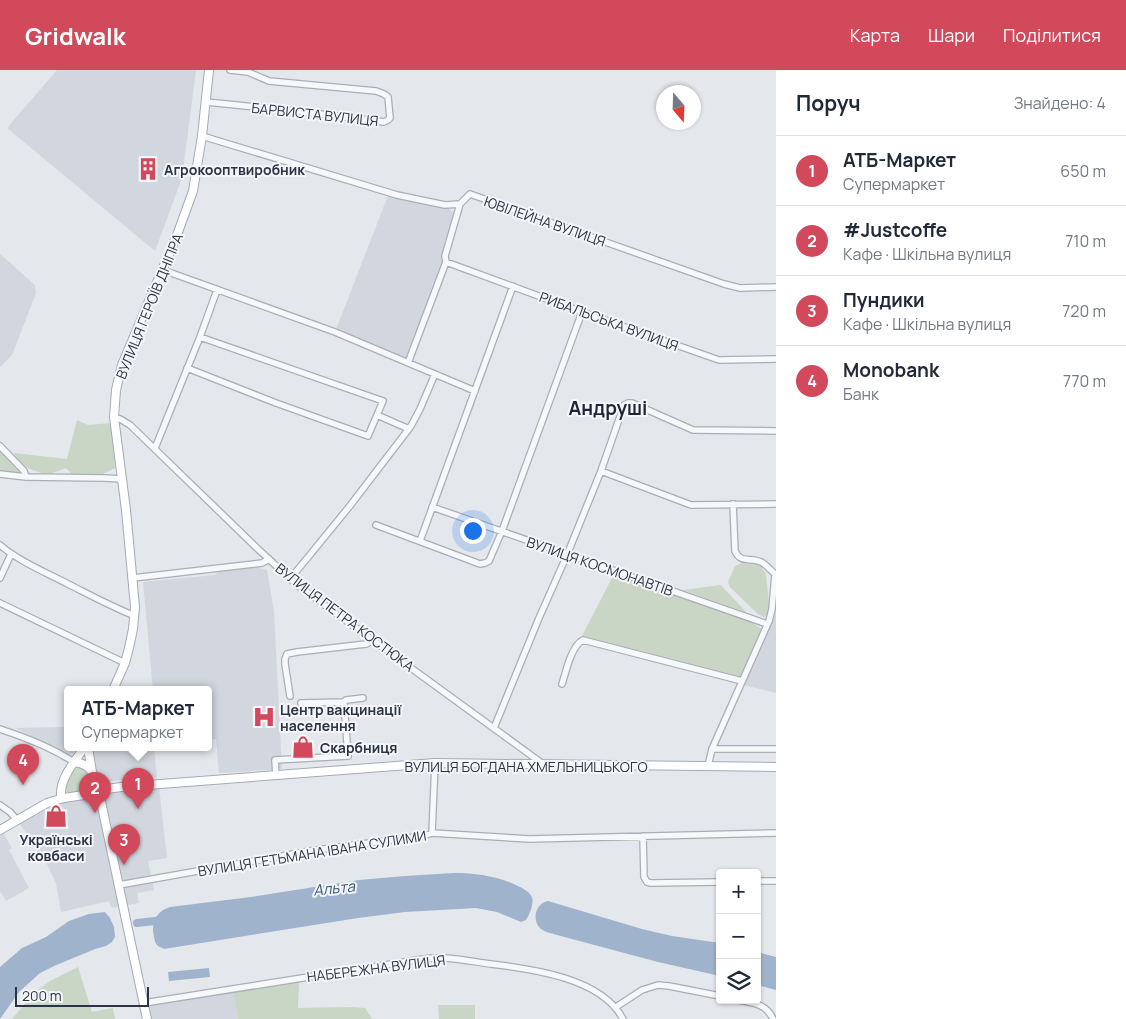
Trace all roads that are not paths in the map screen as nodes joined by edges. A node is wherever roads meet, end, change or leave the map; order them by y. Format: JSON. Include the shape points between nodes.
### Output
{"nodes":[{"id":1,"x":209,"y":70,"type":"edge"},
{"id":2,"x":230,"y":70,"type":"edge"},
{"id":3,"x":206,"y":102,"type":"junction"},
{"id":4,"x":202,"y":136,"type":"junction"},
{"id":5,"x":460,"y":204,"type":"junction"},
{"id":6,"x":446,"y":262,"type":"junction"},
{"id":7,"x":162,"y":270,"type":"junction"},
{"id":8,"x":513,"y":286,"type":"junction"},
{"id":9,"x":776,"y":287,"type":"edge"},
{"id":10,"x":217,"y":290,"type":"junction"},
{"id":11,"x":582,"y":312,"type":"junction"},
{"id":12,"x":200,"y":336,"type":"junction"},
{"id":13,"x":776,"y":359,"type":"edge"},
{"id":14,"x":408,"y":363,"type":"junction"},
{"id":15,"x":187,"y":368,"type":"junction"},
{"id":16,"x":435,"y":374,"type":"junction"},
{"id":17,"x":475,"y":391,"type":"junction"},
{"id":18,"x":377,"y":415,"type":"junction"},
{"id":19,"x":114,"y":417,"type":"junction"},
{"id":20,"x":409,"y":429,"type":"junction"},
{"id":21,"x":776,"y":431,"type":"edge"},
{"id":22,"x":0,"y":446,"type":"edge"},
{"id":23,"x":155,"y":448,"type":"junction"},
{"id":24,"x":601,"y":471,"type":"junction"},
{"id":25,"x":0,"y":474,"type":"edge"},
{"id":26,"x":26,"y":478,"type":"junction"},
{"id":27,"x":122,"y":479,"type":"junction"},
{"id":28,"x":733,"y":504,"type":"junction"},
{"id":29,"x":776,"y":504,"type":"edge"},
{"id":30,"x":432,"y":507,"type":"junction"},
{"id":31,"x":376,"y":526,"type":"dead end"},
{"id":32,"x":502,"y":531,"type":"junction"},
{"id":33,"x":420,"y":541,"type":"junction"},
{"id":34,"x":0,"y":545,"type":"edge"},
{"id":35,"x":11,"y":554,"type":"junction"},
{"id":36,"x":568,"y":555,"type":"junction"},
{"id":37,"x":269,"y":559,"type":"junction"},
{"id":38,"x":775,"y":574,"type":"edge"},
{"id":39,"x":0,"y":578,"type":"edge"},
{"id":40,"x":133,"y":578,"type":"junction"},
{"id":41,"x":290,"y":578,"type":"junction"},
{"id":42,"x":0,"y":603,"type":"edge"},
{"id":43,"x":135,"y":616,"type":"junction"},
{"id":44,"x":767,"y":624,"type":"junction"},
{"id":45,"x":373,"y":640,"type":"junction"},
{"id":46,"x":125,"y":663,"type":"junction"},
{"id":47,"x":742,"y":681,"type":"junction"},
{"id":48,"x":562,"y":684,"type":"dead end"},
{"id":49,"x":115,"y":686,"type":"edge"},
{"id":50,"x":290,"y":696,"type":"dead end"},
{"id":51,"x":363,"y":698,"type":"dead end"},
{"id":52,"x":301,"y":702,"type":"dead end"},
{"id":53,"x":344,"y":702,"type":"junction"},
{"id":54,"x":494,"y":728,"type":"junction"},
{"id":55,"x":0,"y":729,"type":"edge"},
{"id":56,"x":776,"y":748,"type":"edge"},
{"id":57,"x":712,"y":749,"type":"junction"},
{"id":58,"x":82,"y":751,"type":"edge"},
{"id":59,"x":89,"y":751,"type":"edge"},
{"id":60,"x":74,"y":762,"type":"junction"},
{"id":61,"x":435,"y":763,"type":"junction"},
{"id":62,"x":543,"y":764,"type":"junction"},
{"id":63,"x":708,"y":766,"type":"junction"},
{"id":64,"x":776,"y":766,"type":"edge"},
{"id":65,"x":93,"y":775,"type":"junction"},
{"id":66,"x":276,"y":775,"type":"junction"},
{"id":67,"x":60,"y":788,"type":"junction"},
{"id":68,"x":111,"y":788,"type":"junction"},
{"id":69,"x":98,"y":791,"type":"junction"},
{"id":70,"x":90,"y":794,"type":"junction"},
{"id":71,"x":64,"y":798,"type":"junction"},
{"id":72,"x":51,"y":801,"type":"junction"},
{"id":73,"x":101,"y":802,"type":"junction"},
{"id":74,"x":0,"y":805,"type":"edge"},
{"id":75,"x":17,"y":820,"type":"junction"},
{"id":76,"x":0,"y":830,"type":"edge"},
{"id":77,"x":432,"y":833,"type":"junction"},
{"id":78,"x":776,"y":833,"type":"edge"},
{"id":79,"x":643,"y":836,"type":"junction"},
{"id":80,"x":761,"y":881,"type":"edge"},
{"id":81,"x":776,"y":881,"type":"edge"},
{"id":82,"x":716,"y":882,"type":"edge"},
{"id":83,"x":118,"y":885,"type":"junction"},
{"id":84,"x":716,"y":995,"type":"edge"},
{"id":85,"x":144,"y":1003,"type":"junction"},
{"id":86,"x":753,"y":1004,"type":"edge"},
{"id":87,"x":616,"y":1007,"type":"junction"},
{"id":88,"x":147,"y":1019,"type":"edge"},
{"id":89,"x":623,"y":1019,"type":"edge"},
{"id":90,"x":773,"y":1019,"type":"edge"}],
"edges":[{"from":1,"to":3,"type":"main road","name":"ВУЛИЦЯ ГЕРОЇВ ДНІПРА"},
{"from":2,"to":3,"type":"street","name":"БАРВИСТА ВУЛИЦЯ","via":[[248,72],[269,81],[376,91],[388,97],[390,118],[384,122]]},
{"from":3,"to":4,"type":"main road","name":"ВУЛИЦЯ ГЕРОЇВ ДНІПРА"},
{"from":4,"to":5,"type":"street","name":"ЮВІЛЕЙНА ВУЛИЦЯ","via":[[397,195],[445,205]]},
{"from":4,"to":7,"type":"main road","name":"ВУЛИЦЯ ГЕРОЇВ ДНІПРА","via":[[193,190]]},
{"from":5,"to":6,"type":"street"},
{"from":5,"to":9,"type":"street","name":"ЮВІЛЕЙНА ВУЛИЦЯ","via":[[470,194],[724,284],[740,288]]},
{"from":6,"to":8,"type":"street","name":"РИБАЛЬСЬКА ВУЛИЦЯ"},
{"from":6,"to":14,"type":"street"},
{"from":7,"to":10,"type":"street"},
{"from":7,"to":19,"type":"main road","name":"ВУЛИЦЯ ГЕРОЇВ ДНІПРА","via":[[122,366]]},
{"from":8,"to":11,"type":"street","name":"РИБАЛЬСЬКА ВУЛИЦЯ"},
{"from":8,"to":17,"type":"street"},
{"from":10,"to":12,"type":"street"},
{"from":10,"to":14,"type":"street","via":[[335,332]]},
{"from":11,"to":13,"type":"street","name":"РИБАЛЬСЬКА ВУЛИЦЯ","via":[[719,360]]},
{"from":11,"to":32,"type":"street"},
{"from":12,"to":15,"type":"street"},
{"from":12,"to":18,"type":"street","via":[[382,401]]},
{"from":14,"to":16,"type":"street"},
{"from":15,"to":18,"type":"street","via":[[368,436]]},
{"from":15,"to":23,"type":"street"},
{"from":16,"to":17,"type":"street"},
{"from":16,"to":20,"type":"street"},
{"from":17,"to":30,"type":"street"},
{"from":18,"to":20,"type":"street"},
{"from":19,"to":23,"type":"street","name":"ВУЛИЦЯ ПЕТРА КОСТЮКА","via":[[124,421]]},
{"from":19,"to":27,"type":"main road","name":"ВУЛИЦЯ ГЕРОЇВ ДНІПРА"},
{"from":20,"to":41,"type":"street"},
{"from":21,"to":24,"type":"street","via":[[694,430],[628,403],[623,407]]},
{"from":22,"to":26,"type":"street","via":[[24,471]]},
{"from":23,"to":37,"type":"street","name":"ВУЛИЦЯ ПЕТРА КОСТЮКА"},
{"from":24,"to":28,"type":"street","via":[[691,505]]},
{"from":24,"to":36,"type":"street"},
{"from":25,"to":26,"type":"street"},
{"from":26,"to":27,"type":"street"},
{"from":27,"to":40,"type":"main road","name":"ВУЛИЦЯ ГЕРОЇВ ДНІПРА"},
{"from":28,"to":29,"type":"street"},
{"from":28,"to":38,"type":"street","via":[[736,554],[741,559],[762,562]]},
{"from":30,"to":32,"type":"street","name":"ВУЛИЦЯ КОСМОНАВТІВ"},
{"from":30,"to":33,"type":"street"},
{"from":31,"to":33,"type":"street"},
{"from":32,"to":33,"type":"street","via":[[490,559],[480,564]]},
{"from":32,"to":36,"type":"street","name":"ВУЛИЦЯ КОСМОНАВТІВ"},
{"from":34,"to":35,"type":"street"},
{"from":35,"to":39,"type":"street"},
{"from":35,"to":43,"type":"street"},
{"from":36,"to":44,"type":"street","name":"ВУЛИЦЯ КОСМОНАВТІВ"},
{"from":36,"to":54,"type":"street"},
{"from":37,"to":40,"type":"street","via":[[262,563]]},
{"from":37,"to":41,"type":"street","name":"ВУЛИЦЯ ПЕТРА КОСТЮКА"},
{"from":38,"to":44,"type":"street","via":[[772,609]]},
{"from":40,"to":43,"type":"main road","name":"ВУЛИЦЯ ГЕРОЇВ ДНІПРА"},
{"from":41,"to":45,"type":"street","name":"ВУЛИЦЯ ПЕТРА КОСТЮКА"},
{"from":42,"to":46,"type":"street"},
{"from":43,"to":46,"type":"main road","name":"ВУЛИЦЯ ГЕРОЇВ ДНІПРА"},
{"from":44,"to":47,"type":"street"},
{"from":45,"to":50,"type":"street","via":[[366,644],[287,654]]},
{"from":45,"to":54,"type":"street","name":"ВУЛИЦЯ ПЕТРА КОСТЮКА"},
{"from":46,"to":49,"type":"main road","name":"ВУЛИЦЯ ГЕРОЇВ ДНІПРА"},
{"from":47,"to":48,"type":"street","via":[[583,640],[578,643]]},
{"from":47,"to":57,"type":"street"},
{"from":51,"to":53,"type":"street"},
{"from":52,"to":53,"type":"street"},
{"from":53,"to":66,"type":"street","via":[[348,756],[275,760]]},
{"from":54,"to":62,"type":"street","name":"ВУЛИЦЯ ПЕТРА КОСТЮКА"},
{"from":55,"to":60,"type":"street"},
{"from":56,"to":57,"type":"street"},
{"from":57,"to":63,"type":"street"},
{"from":58,"to":60,"type":"main road"},
{"from":59,"to":65,"type":"main road"},
{"from":60,"to":65,"type":"main road","via":[[87,766]]},
{"from":60,"to":67,"type":"main road"},
{"from":61,"to":62,"type":"main road","name":"ВУЛИЦЯ БОГДАНА ХМЕЛЬНИЦЬКОГО"},
{"from":61,"to":66,"type":"main road","name":"ВУЛИЦЯ БОГДАНА ХМЕЛЬНИЦЬКОГО"},
{"from":61,"to":77,"type":"street"},
{"from":62,"to":63,"type":"main road","name":"ВУЛИЦЯ БОГДАНА ХМЕЛЬНИЦЬКОГО"},
{"from":63,"to":64,"type":"main road","name":"ВУЛИЦЯ БОГДАНА ХМЕЛЬНИЦЬКОГО"},
{"from":65,"to":68,"type":"main road","via":[[101,784]]},
{"from":65,"to":69,"type":"main road"},
{"from":65,"to":70,"type":"main road","via":[[94,787]]},
{"from":66,"to":68,"type":"main road","name":"ВУЛИЦЯ БОГДАНА ХМЕЛЬНИЦЬКОГО"},
{"from":67,"to":71,"type":"main road"},
{"from":67,"to":72,"type":"main road"},
{"from":68,"to":69,"type":"main road","name":"ВУЛИЦЯ БОГДАНА ХМЕЛЬНИЦЬКОГО"},
{"from":68,"to":73,"type":"main road"},
{"from":69,"to":70,"type":"main road","name":"ВУЛИЦЯ БОГДАНА ХМЕЛЬНИЦЬКОГО"},
{"from":69,"to":73,"type":"main road"},
{"from":70,"to":71,"type":"main road"},
{"from":70,"to":73,"type":"main road"},
{"from":71,"to":72,"type":"main road"},
{"from":72,"to":75,"type":"main road"},
{"from":73,"to":83,"type":"main road"},
{"from":74,"to":75,"type":"street"},
{"from":75,"to":76,"type":"main road"},
{"from":77,"to":79,"type":"street","name":"ВУЛИЦЯ ГЕТЬМАНА ІВАНА СУЛИМИ","via":[[530,839]]},
{"from":77,"to":83,"type":"street","name":"ВУЛИЦЯ ГЕТЬМАНА ІВАНА СУЛИМИ"},
{"from":78,"to":79,"type":"street","name":"ВУЛИЦЯ ГЕТЬМАНА ІВАНА СУЛИМИ"},
{"from":79,"to":82,"type":"street","via":[[644,877],[648,882]]},
{"from":80,"to":81,"type":"street"},
{"from":83,"to":85,"type":"main road"},
{"from":84,"to":87,"type":"street","via":[[658,985],[642,990]]},
{"from":85,"to":87,"type":"street","name":"НАБЕРЕЖНА ВУЛИЦЯ","via":[[446,958],[563,977],[589,988]]},
{"from":85,"to":88,"type":"main road"},
{"from":86,"to":90,"type":"street","via":[[764,1007]]},
{"from":87,"to":89,"type":"street","name":"НАБЕРЕЖНА ВУЛИЦЯ"}]}
